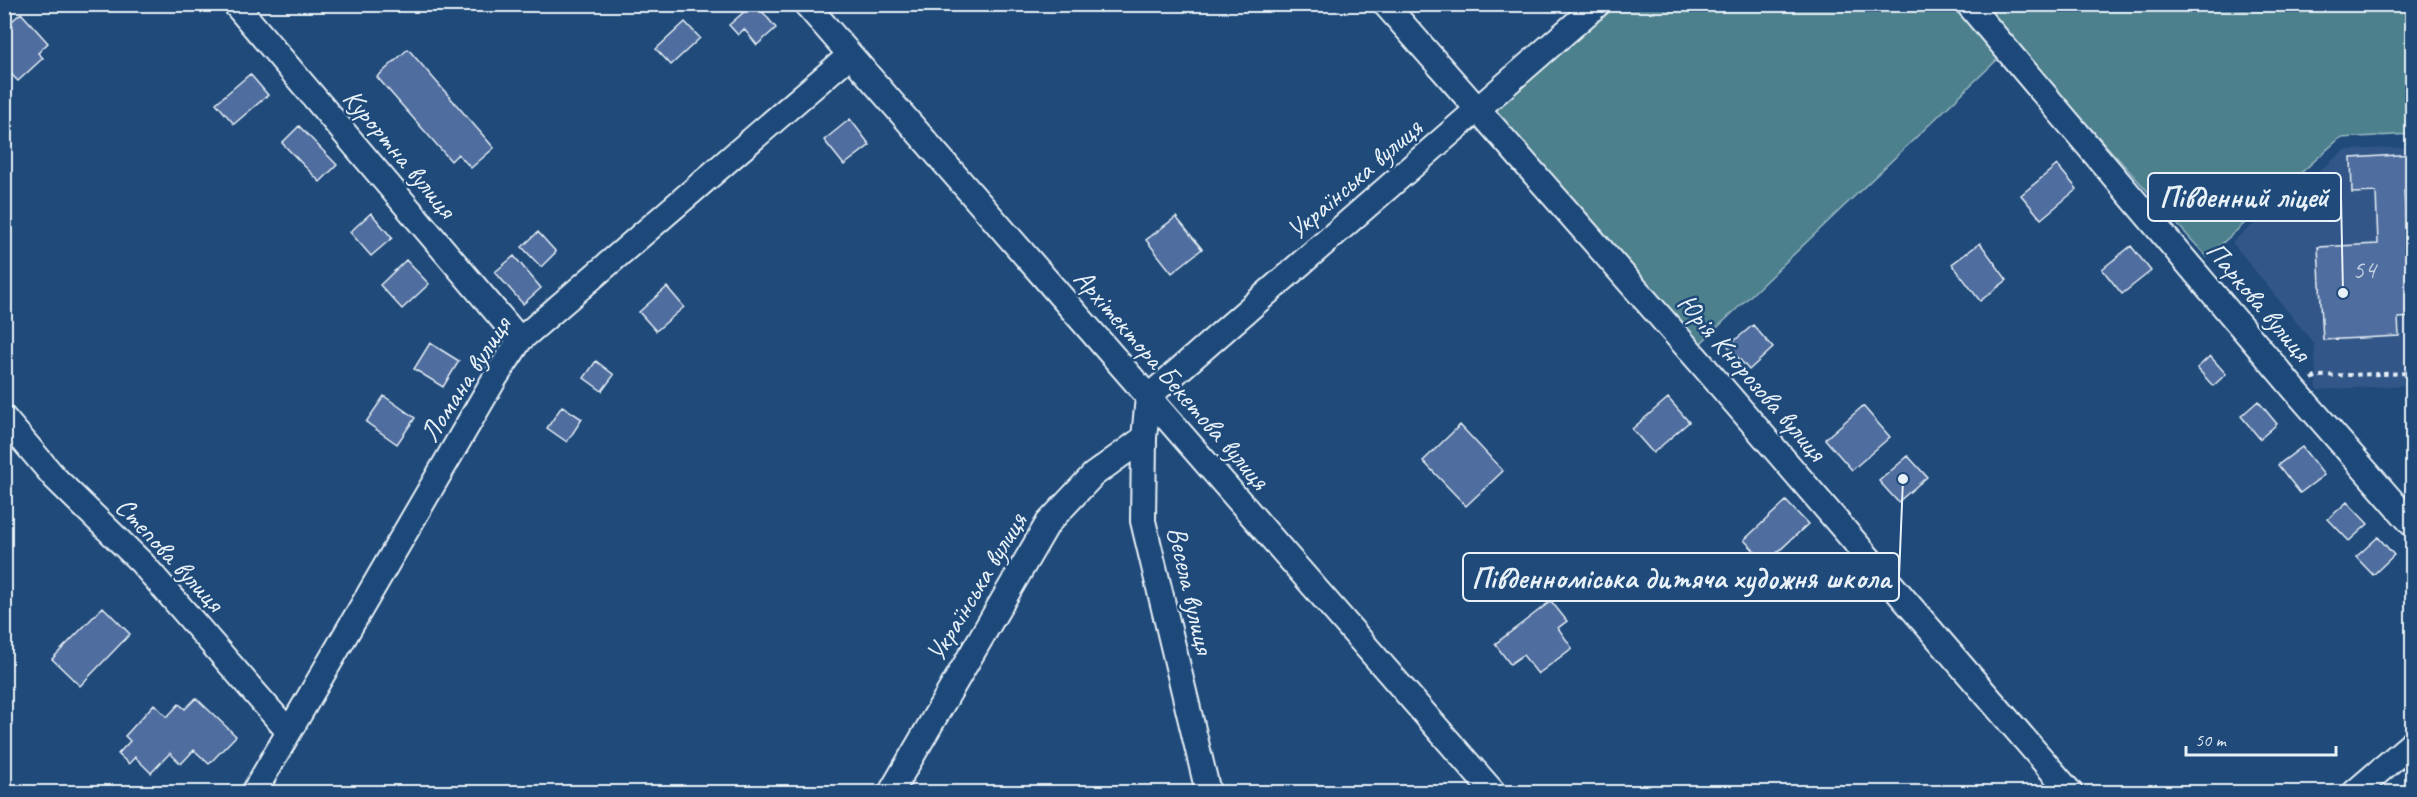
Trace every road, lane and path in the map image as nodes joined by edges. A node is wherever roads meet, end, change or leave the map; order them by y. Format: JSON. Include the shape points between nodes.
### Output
{"nodes":[{"id":1,"x":235,"y":4,"type":"edge"},
{"id":2,"x":806,"y":4,"type":"edge"},
{"id":3,"x":1385,"y":4,"type":"edge"},
{"id":4,"x":1598,"y":4,"type":"edge"},
{"id":5,"x":1968,"y":4,"type":"edge"},
{"id":6,"x":850,"y":55,"type":"junction"},
{"id":7,"x":1477,"y":111,"type":"junction"},
{"id":8,"x":520,"y":340,"type":"junction"},
{"id":9,"x":2412,"y":373,"type":"edge"},
{"id":10,"x":2294,"y":389,"type":"junction"},
{"id":11,"x":1148,"y":398,"type":"junction"},
{"id":12,"x":4,"y":418,"type":"edge"},
{"id":13,"x":1144,"y":438,"type":"junction"},
{"id":14,"x":2412,"y":524,"type":"edge"},
{"id":15,"x":289,"y":732,"type":"junction"},
{"id":16,"x":2412,"y":743,"type":"edge"},
{"id":17,"x":254,"y":792,"type":"edge"},
{"id":18,"x":891,"y":792,"type":"edge"},
{"id":19,"x":1208,"y":792,"type":"edge"},
{"id":20,"x":1493,"y":792,"type":"edge"},
{"id":21,"x":2070,"y":792,"type":"edge"},
{"id":22,"x":2355,"y":792,"type":"edge"}],
"edges":[{"from":1,"to":8,"type":"street","name":"Курортна вулиця"},
{"from":2,"to":6,"type":"street","name":"Архітектора Бекетова вулиця"},
{"from":3,"to":7,"type":"street","name":"Юрія Кнорозова вулиця"},
{"from":4,"to":7,"type":"street","name":"Українська вулиця"},
{"from":5,"to":10,"type":"street","name":"Паркова вулиця"},
{"from":6,"to":8,"type":"street","name":"Ломана вулиця"},
{"from":6,"to":11,"type":"street","name":"Архітектора Бекетова вулиця"},
{"from":7,"to":11,"type":"street","name":"Українська вулиця"},
{"from":7,"to":21,"type":"street","name":"Юрія Кнорозова вулиця","via":[[1700,362]]},
{"from":8,"to":15,"type":"street","name":"Ломана вулиця"},
{"from":9,"to":10,"type":"path","via":[[2318,376]]},
{"from":10,"to":14,"type":"street","name":"Паркова вулиця"},
{"from":11,"to":13,"type":"street","name":"Весела вулиця"},
{"from":11,"to":20,"type":"street","name":"Архітектора Бекетова вулиця"},
{"from":12,"to":15,"type":"street","name":"Степова вулиця","via":[[56,478],[142,563]]},
{"from":13,"to":18,"type":"street","name":"Українська вулиця","via":[[1093,475],[1048,523]]},
{"from":13,"to":19,"type":"street","name":"Весела вулиця","via":[[1143,521]]},
{"from":15,"to":17,"type":"street","name":"Ломана вулиця"},
{"from":16,"to":22,"type":"street"}]}
